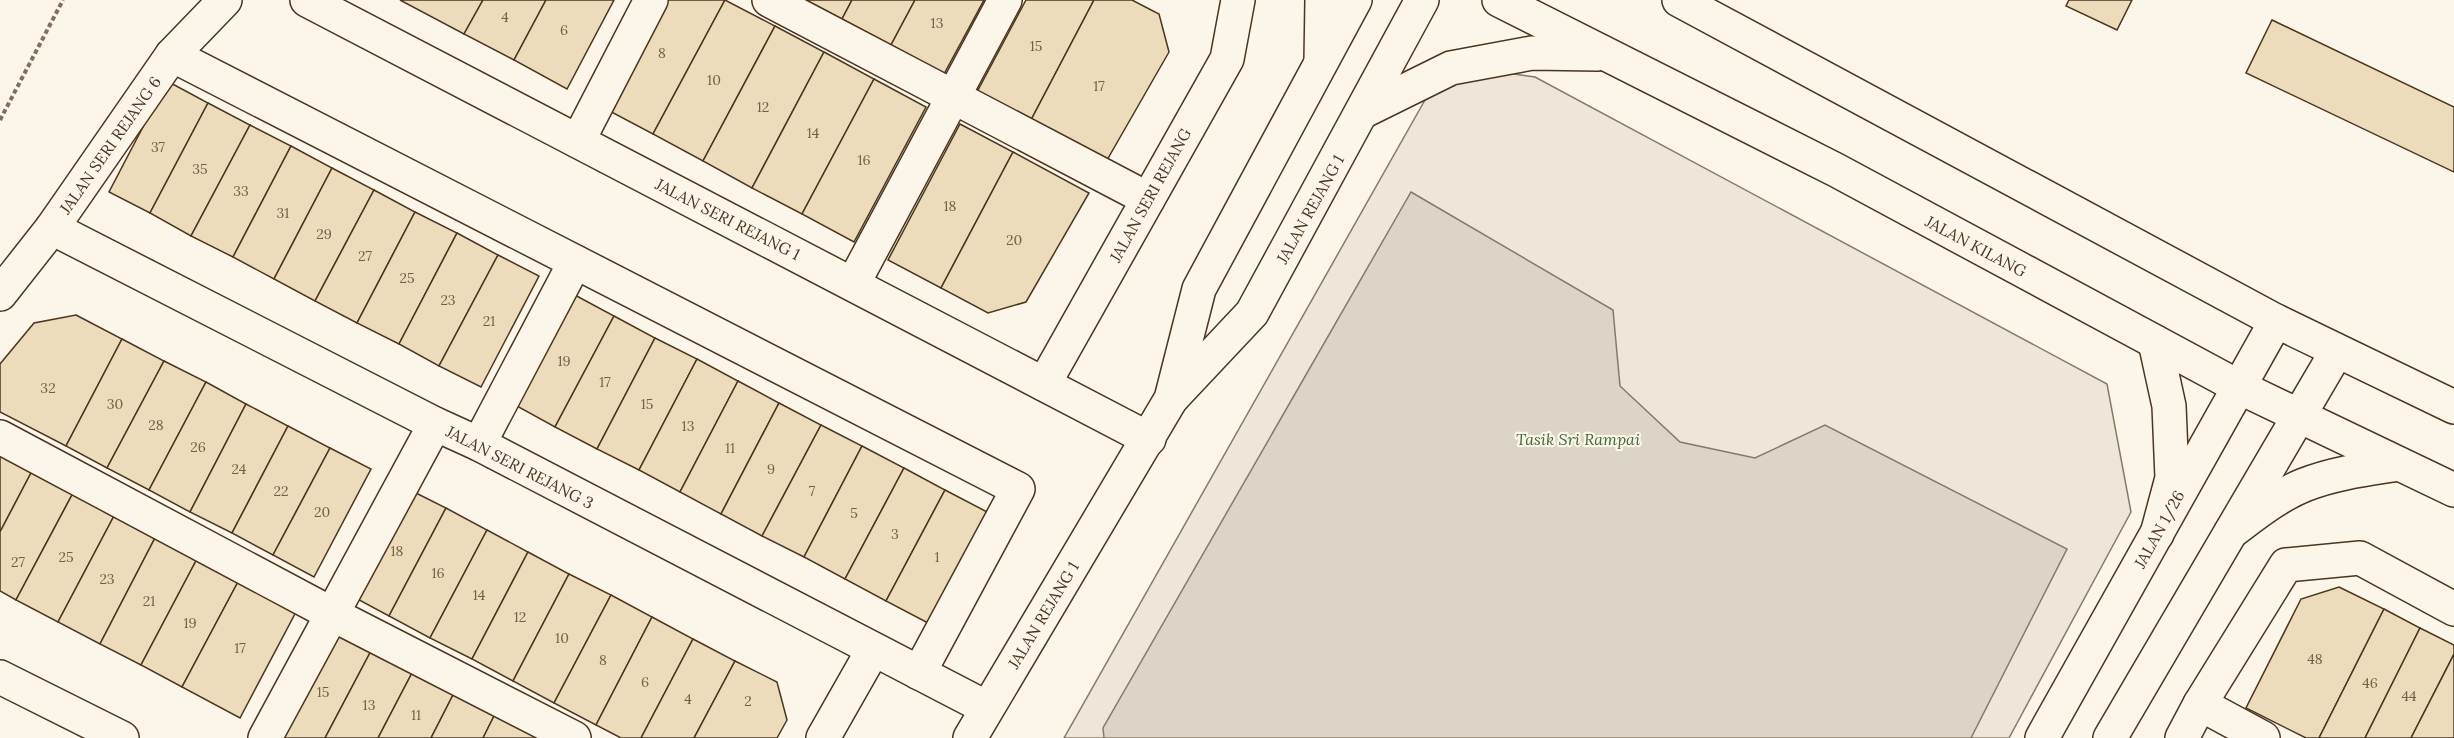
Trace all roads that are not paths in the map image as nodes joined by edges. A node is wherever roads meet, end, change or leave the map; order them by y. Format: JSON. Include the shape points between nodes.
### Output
{"nodes":[{"id":1,"x":225,"y":0,"type":"edge"},
{"id":2,"x":307,"y":0,"type":"edge"},
{"id":3,"x":651,"y":0,"type":"edge"},
{"id":4,"x":769,"y":0,"type":"edge"},
{"id":5,"x":1005,"y":0,"type":"edge"},
{"id":6,"x":1238,"y":0,"type":"edge"},
{"id":7,"x":1322,"y":0,"type":"edge"},
{"id":8,"x":1355,"y":0,"type":"edge"},
{"id":9,"x":1422,"y":0,"type":"edge"},
{"id":10,"x":1499,"y":0,"type":"edge"},
{"id":11,"x":1679,"y":0,"type":"edge"},
{"id":12,"x":1606,"y":54,"type":"junction"},
{"id":13,"x":172,"y":55,"type":"junction"},
{"id":14,"x":1322,"y":61,"type":"junction"},
{"id":15,"x":953,"y":96,"type":"junction"},
{"id":16,"x":1364,"y":111,"type":"junction"},
{"id":17,"x":578,"y":141,"type":"junction"},
{"id":18,"x":1148,"y":199,"type":"junction"},
{"id":19,"x":52,"y":228,"type":"junction"},
{"id":20,"x":575,"y":262,"type":"junction"},
{"id":21,"x":853,"y":284,"type":"junction"},
{"id":22,"x":0,"y":294,"type":"edge"},
{"id":23,"x":2276,"y":321,"type":"junction"},
{"id":24,"x":2155,"y":342,"type":"junction"},
{"id":25,"x":2337,"y":351,"type":"junction"},
{"id":26,"x":1044,"y":384,"type":"junction"},
{"id":27,"x":2239,"y":387,"type":"junction"},
{"id":28,"x":1171,"y":399,"type":"junction"},
{"id":29,"x":2454,"y":407,"type":"edge"},
{"id":30,"x":2298,"y":416,"type":"junction"},
{"id":31,"x":435,"y":424,"type":"junction"},
{"id":32,"x":0,"y":436,"type":"edge"},
{"id":33,"x":1149,"y":439,"type":"junction"},
{"id":34,"x":479,"y":444,"type":"junction"},
{"id":35,"x":2399,"y":464,"type":"junction"},
{"id":36,"x":2454,"y":490,"type":"edge"},
{"id":37,"x":2230,"y":532,"type":"junction"},
{"id":38,"x":2157,"y":534,"type":"junction"},
{"id":39,"x":2454,"y":609,"type":"edge"},
{"id":40,"x":330,"y":613,"type":"junction"},
{"id":41,"x":873,"y":650,"type":"junction"},
{"id":42,"x":919,"y":673,"type":"junction"},
{"id":43,"x":0,"y":677,"type":"edge"},
{"id":44,"x":2200,"y":704,"type":"junction"},
{"id":45,"x":987,"y":708,"type":"junction"},
{"id":46,"x":122,"y":738,"type":"edge"},
{"id":47,"x":265,"y":738,"type":"edge"},
{"id":48,"x":574,"y":738,"type":"edge"},
{"id":49,"x":823,"y":738,"type":"edge"},
{"id":50,"x":970,"y":738,"type":"edge"},
{"id":51,"x":2043,"y":738,"type":"edge"},
{"id":52,"x":2110,"y":738,"type":"edge"},
{"id":53,"x":2182,"y":738,"type":"edge"},
{"id":54,"x":2263,"y":738,"type":"edge"}],
"edges":[{"from":1,"to":13,"type":"street","name":"JALAN SERI REJANG 6"},
{"from":2,"to":17,"type":"street","name":"JALAN SERI REJANG 1"},
{"from":3,"to":17,"type":"street"},
{"from":4,"to":15,"type":"street"},
{"from":5,"to":15,"type":"street"},
{"from":6,"to":18,"type":"street","name":"JALAN SERI REJANG","via":[[1227,59]]},
{"from":7,"to":14,"type":"street"},
{"from":8,"to":14,"type":"street","name":"JALAN REJANG 1"},
{"from":9,"to":16,"type":"street","name":"JALAN REJANG 1"},
{"from":10,"to":12,"type":"street","name":"JALAN KILANG"},
{"from":11,"to":23,"type":"street"},
{"from":12,"to":16,"type":"street","via":[[1532,53],[1451,68]]},
{"from":12,"to":24,"type":"street","name":"JALAN KILANG","via":[[1836,170]]},
{"from":13,"to":19,"type":"street","name":"JALAN SERI REJANG 6"},
{"from":13,"to":20,"type":"street"},
{"from":14,"to":28,"type":"street","name":"JALAN REJANG 1","via":[[1199,289]]},
{"from":15,"to":18,"type":"street"},
{"from":15,"to":21,"type":"street"},
{"from":16,"to":28,"type":"street","name":"JALAN REJANG 1","via":[[1252,313]]},
{"from":17,"to":21,"type":"street","name":"JALAN SERI REJANG 1"},
{"from":18,"to":26,"type":"street","name":"JALAN SERI REJANG"},
{"from":19,"to":22,"type":"street","name":"JALAN SERI REJANG 6"},
{"from":19,"to":31,"type":"street","name":"JALAN SERI REJANG 3"},
{"from":20,"to":34,"type":"street"},
{"from":20,"to":42,"type":"street","via":[[1018,489]]},
{"from":21,"to":26,"type":"street","name":"JALAN SERI REJANG 1"},
{"from":23,"to":25,"type":"street"},
{"from":23,"to":27,"type":"street","name":"JALAN 1/26"},
{"from":24,"to":27,"type":"street","name":"JALAN KILANG"},
{"from":24,"to":38,"type":"street","via":[[2169,406],[2172,478]]},
{"from":25,"to":29,"type":"street"},
{"from":25,"to":30,"type":"street"},
{"from":26,"to":33,"type":"street","name":"JALAN SERI REJANG 1"},
{"from":27,"to":30,"type":"street","name":"JALAN KILANG"},
{"from":27,"to":38,"type":"street","name":"JALAN 1/26"},
{"from":28,"to":33,"type":"street","name":"JALAN REJANG 1"},
{"from":30,"to":35,"type":"street","name":"JALAN KILANG"},
{"from":30,"to":37,"type":"street"},
{"from":31,"to":34,"type":"street","name":"JALAN SERI REJANG 3"},
{"from":31,"to":40,"type":"street"},
{"from":32,"to":40,"type":"street"},
{"from":33,"to":45,"type":"street","name":"JALAN REJANG 1"},
{"from":34,"to":41,"type":"street","name":"JALAN SERI REJANG 3"},
{"from":35,"to":36,"type":"street","name":"JALAN KILANG"},
{"from":35,"to":37,"type":"street","via":[[2339,474],[2304,485],[2272,501]]},
{"from":37,"to":52,"type":"street"},
{"from":38,"to":51,"type":"street","name":"JALAN 1/26"},
{"from":39,"to":44,"type":"street","via":[[2360,558],[2286,566]]},
{"from":40,"to":47,"type":"street"},
{"from":40,"to":48,"type":"street"},
{"from":41,"to":42,"type":"street","name":"JALAN SERI REJANG 3"},
{"from":41,"to":49,"type":"street"},
{"from":42,"to":45,"type":"street","name":"JALAN SERI REJANG 3"},
{"from":43,"to":46,"type":"street"},
{"from":44,"to":53,"type":"street"},
{"from":44,"to":54,"type":"street"},
{"from":45,"to":50,"type":"street","name":"JALAN REJANG 1"}]}
